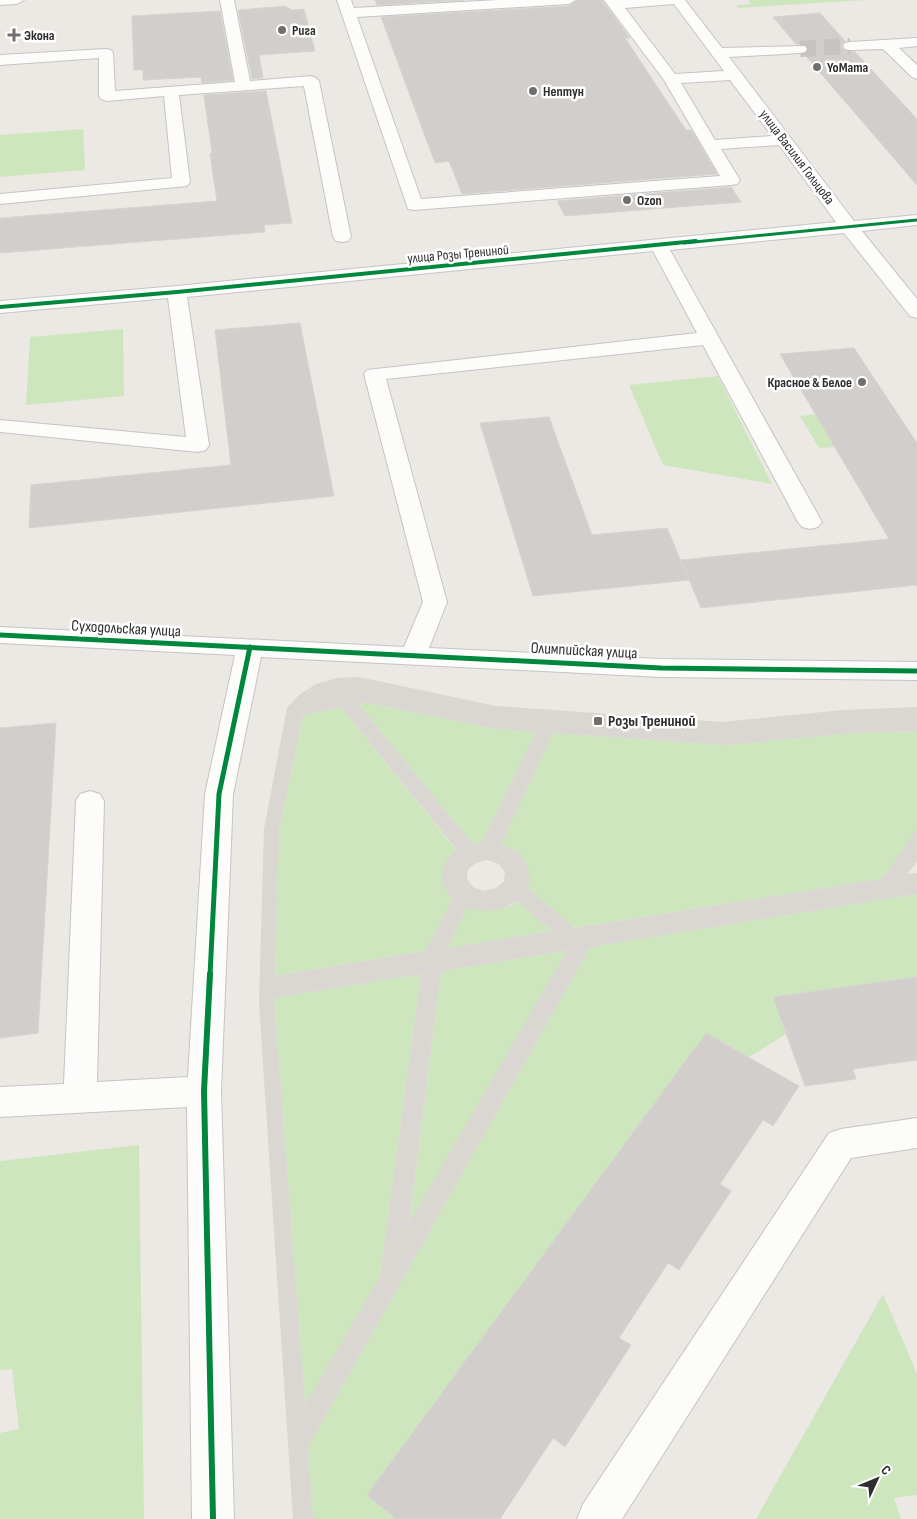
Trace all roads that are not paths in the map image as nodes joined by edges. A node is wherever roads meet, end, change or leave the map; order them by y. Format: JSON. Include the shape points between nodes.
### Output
{"nodes":[{"id":1,"x":17,"y":0,"type":"edge"},
{"id":2,"x":228,"y":0,"type":"edge"},
{"id":3,"x":569,"y":0,"type":"edge"},
{"id":4,"x":678,"y":0,"type":"edge"},
{"id":5,"x":0,"y":1,"type":"edge"},
{"id":6,"x":613,"y":2,"type":"edge"},
{"id":7,"x":346,"y":7,"type":"edge"},
{"id":8,"x":917,"y":42,"type":"edge"},
{"id":9,"x":887,"y":44,"type":"junction"},
{"id":10,"x":850,"y":46,"type":"tunnel mouth"},
{"id":11,"x":800,"y":49,"type":"tunnel mouth"},
{"id":12,"x":719,"y":53,"type":"junction"},
{"id":13,"x":0,"y":60,"type":"edge"},
{"id":14,"x":917,"y":74,"type":"edge"},
{"id":15,"x":736,"y":75,"type":"junction"},
{"id":16,"x":671,"y":79,"type":"junction"},
{"id":17,"x":243,"y":86,"type":"junction"},
{"id":18,"x":171,"y":91,"type":"junction"},
{"id":19,"x":784,"y":140,"type":"junction"},
{"id":20,"x":710,"y":145,"type":"junction"},
{"id":21,"x":0,"y":199,"type":"edge"},
{"id":22,"x":917,"y":220,"type":"edge"},
{"id":23,"x":849,"y":226,"type":"junction"},
{"id":24,"x":342,"y":237,"type":"dead end"},
{"id":25,"x":659,"y":246,"type":"junction"},
{"id":26,"x":177,"y":292,"type":"junction"},
{"id":27,"x":0,"y":307,"type":"edge"},
{"id":28,"x":917,"y":312,"type":"edge"},
{"id":29,"x":708,"y":338,"type":"junction"},
{"id":30,"x":0,"y":426,"type":"edge"},
{"id":31,"x":810,"y":522,"type":"dead end"},
{"id":32,"x":0,"y":635,"type":"edge"},
{"id":33,"x":250,"y":647,"type":"junction"},
{"id":34,"x":412,"y":655,"type":"junction"},
{"id":35,"x":917,"y":671,"type":"edge"},
{"id":36,"x":90,"y":801,"type":"dead end"},
{"id":37,"x":204,"y":1091,"type":"junction"},
{"id":38,"x":80,"y":1099,"type":"junction"},
{"id":39,"x":0,"y":1102,"type":"edge"},
{"id":40,"x":917,"y":1133,"type":"edge"},
{"id":41,"x":213,"y":1519,"type":"edge"},
{"id":42,"x":598,"y":1519,"type":"edge"}],
"edges":[{"from":1,"to":5,"type":"street"},
{"from":2,"to":17,"type":"street"},
{"from":3,"to":7,"type":"street"},
{"from":4,"to":6,"type":"street"},
{"from":4,"to":12,"type":"street","name":"улица Василия Гольцова"},
{"from":6,"to":16,"type":"street"},
{"from":7,"to":20,"type":"street","via":[[414,205],[731,180]]},
{"from":8,"to":9,"type":"street"},
{"from":9,"to":10,"type":"street"},
{"from":9,"to":14,"type":"street"},
{"from":11,"to":12,"type":"street"},
{"from":12,"to":15,"type":"street","name":"улица Василия Гольцова"},
{"from":13,"to":18,"type":"street","via":[[106,53],[106,96]]},
{"from":15,"to":16,"type":"street"},
{"from":15,"to":19,"type":"street","name":"улица Василия Гольцова"},
{"from":16,"to":20,"type":"street"},
{"from":17,"to":18,"type":"street"},
{"from":17,"to":24,"type":"street","via":[[311,81]]},
{"from":18,"to":21,"type":"street","via":[[181,182]]},
{"from":19,"to":20,"type":"street"},
{"from":19,"to":23,"type":"street","name":"улица Василия Гольцова"},
{"from":22,"to":23,"type":"street","name":"улица Розы Трениной"},
{"from":23,"to":25,"type":"street","name":"улица Розы Трениной"},
{"from":23,"to":28,"type":"street","name":"улица Василия Гольцова"},
{"from":25,"to":26,"type":"street","name":"улица Розы Трениной"},
{"from":25,"to":29,"type":"street"},
{"from":26,"to":27,"type":"street","name":"улица Розы Трениной"},
{"from":26,"to":30,"type":"street","via":[[198,445]]},
{"from":29,"to":31,"type":"street"},
{"from":29,"to":34,"type":"street","via":[[374,374],[435,602]]},
{"from":32,"to":33,"type":"street","name":"Суходольская улица"},
{"from":33,"to":34,"type":"street","name":"Олимпийская улица"},
{"from":33,"to":37,"type":"street","via":[[219,794]]},
{"from":34,"to":35,"type":"street","name":"Олимпийская улица","via":[[661,668]]},
{"from":36,"to":38,"type":"street"},
{"from":37,"to":38,"type":"street"},
{"from":37,"to":41,"type":"street"},
{"from":38,"to":39,"type":"street"},
{"from":40,"to":42,"type":"street","via":[[841,1144]]}]}
